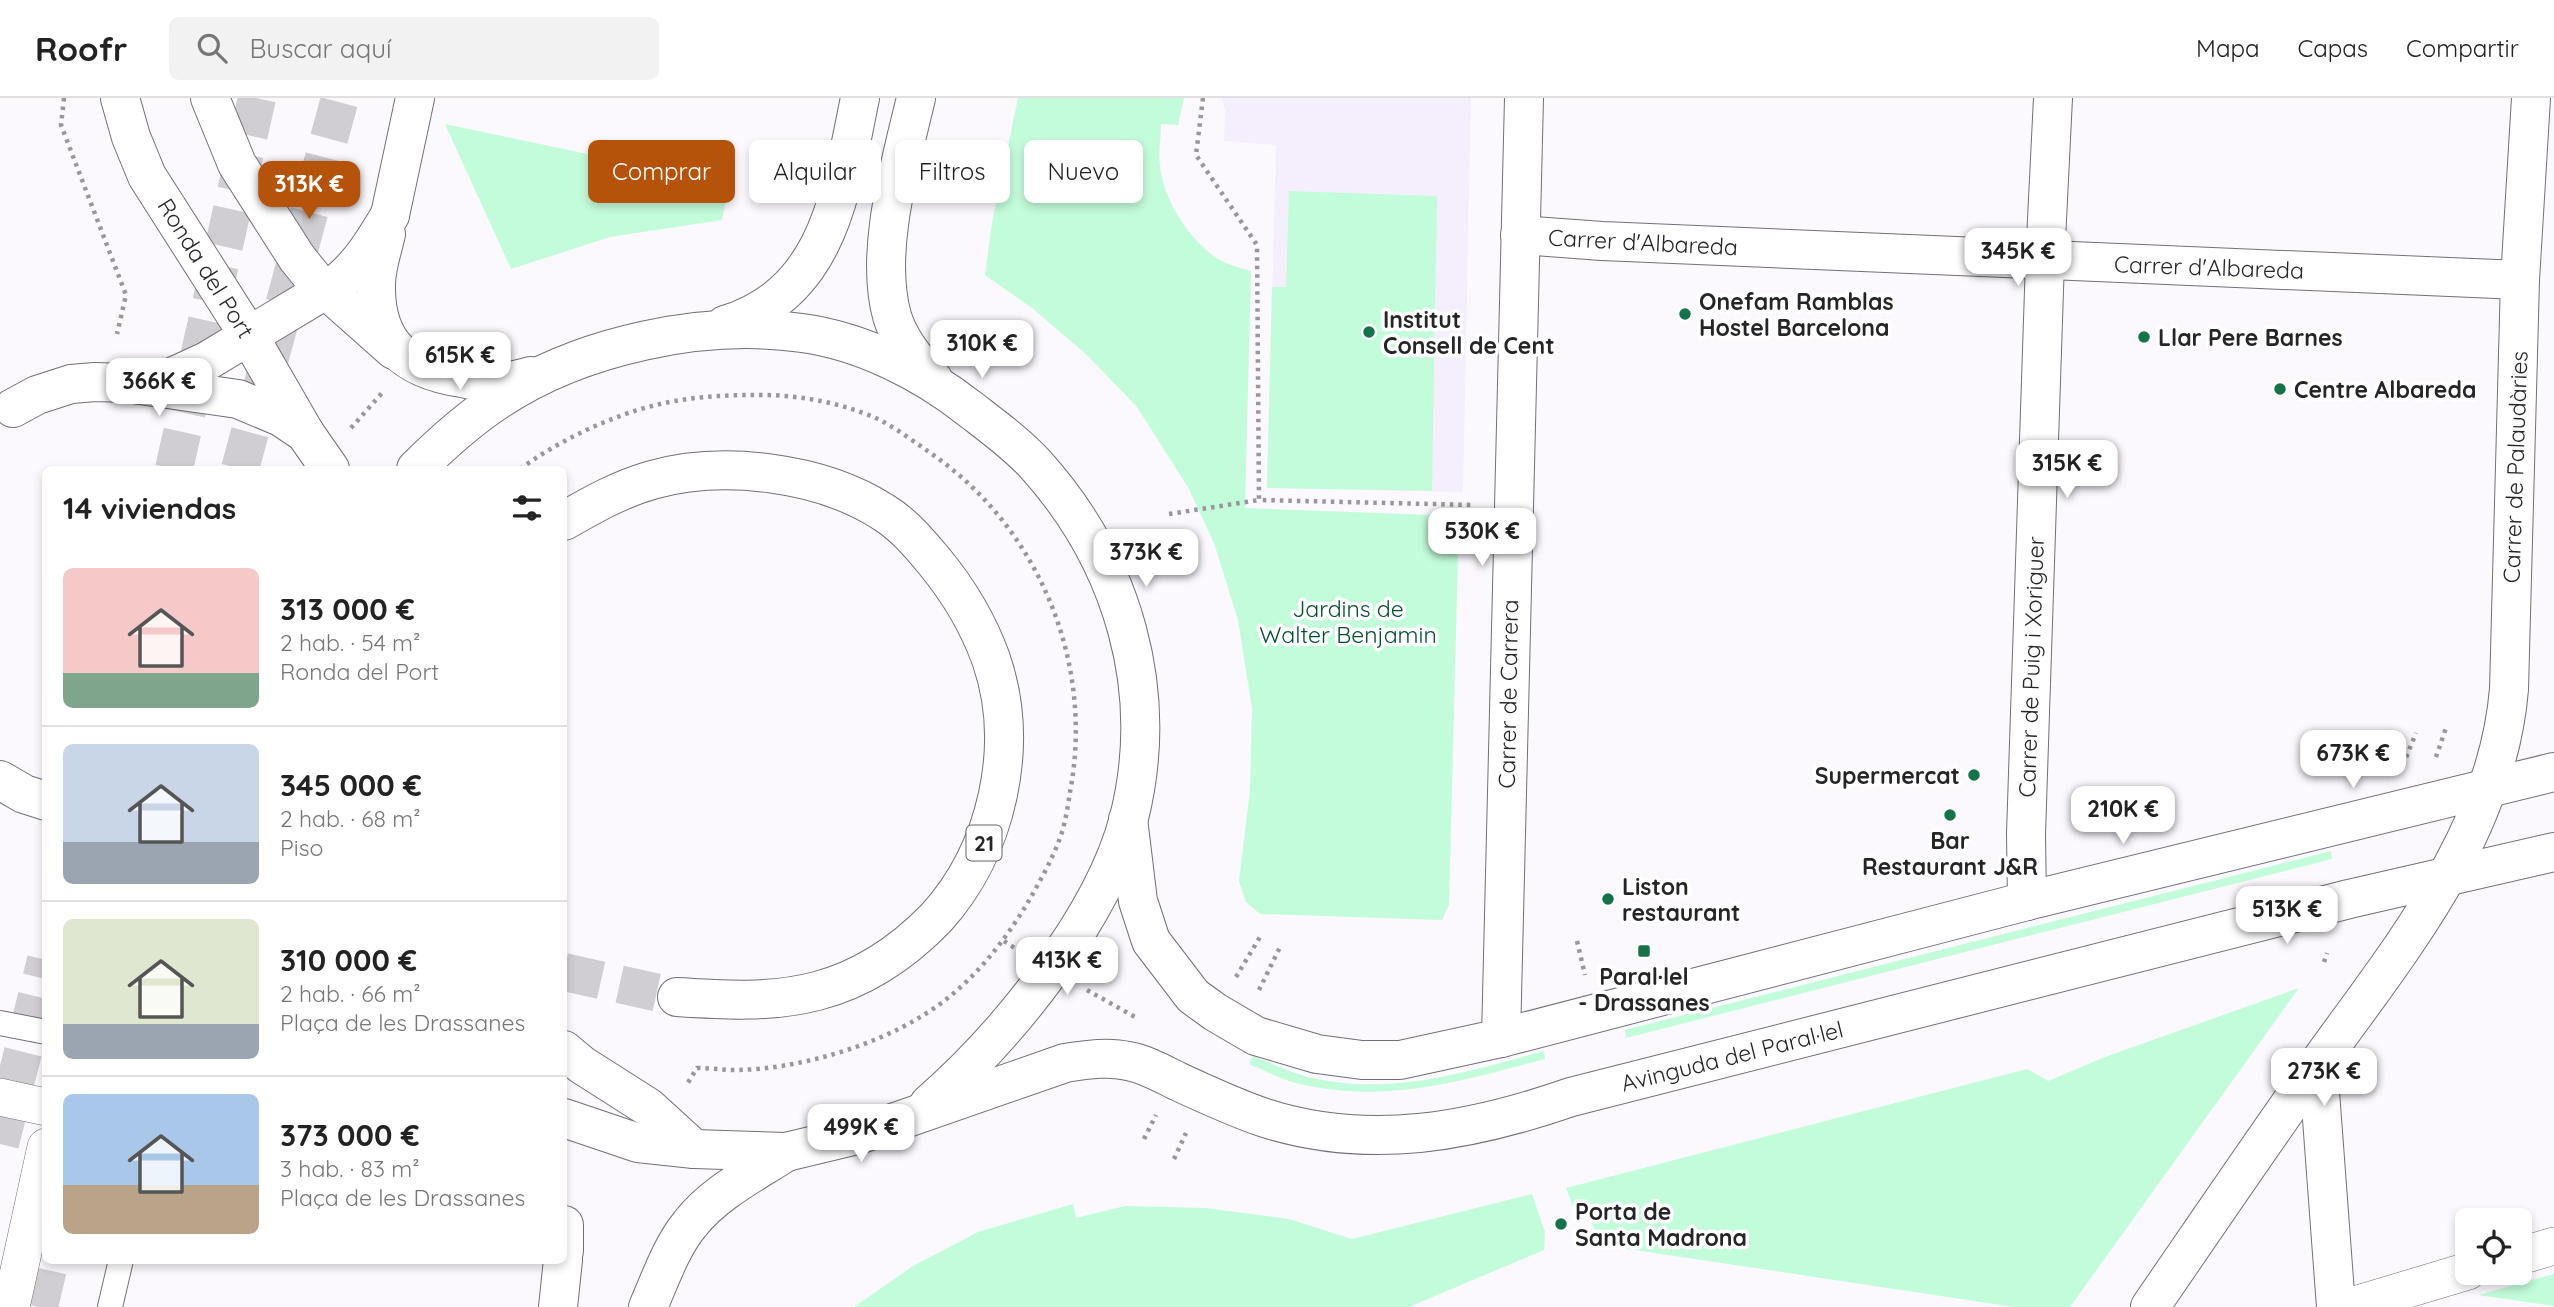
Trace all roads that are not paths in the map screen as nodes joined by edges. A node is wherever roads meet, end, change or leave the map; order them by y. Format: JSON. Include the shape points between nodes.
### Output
{"nodes":[{"id":1,"x":120,"y":98,"type":"edge"},
{"id":2,"x":210,"y":98,"type":"edge"},
{"id":3,"x":415,"y":98,"type":"edge"},
{"id":4,"x":860,"y":98,"type":"edge"},
{"id":5,"x":916,"y":98,"type":"edge"},
{"id":6,"x":1524,"y":98,"type":"edge"},
{"id":7,"x":2053,"y":98,"type":"edge"},
{"id":8,"x":2531,"y":98,"type":"edge"},
{"id":9,"x":390,"y":215,"type":"junction"},
{"id":10,"x":1520,"y":235,"type":"junction"},
{"id":11,"x":2045,"y":260,"type":"junction"},
{"id":12,"x":2520,"y":279,"type":"junction"},
{"id":13,"x":326,"y":290,"type":"junction"},
{"id":14,"x":700,"y":333,"type":"junction"},
{"id":15,"x":249,"y":335,"type":"junction"},
{"id":16,"x":394,"y":350,"type":"junction"},
{"id":17,"x":547,"y":373,"type":"junction"},
{"id":18,"x":126,"y":383,"type":"junction"},
{"id":19,"x":939,"y":385,"type":"junction"},
{"id":20,"x":4,"y":412,"type":"edge"},
{"id":21,"x":305,"y":433,"type":"junction"},
{"id":22,"x":328,"y":466,"type":"edge"},
{"id":23,"x":419,"y":466,"type":"edge"},
{"id":24,"x":567,"y":519,"type":"edge"},
{"id":25,"x":2554,"y":772,"type":"edge"},
{"id":26,"x":0,"y":780,"type":"edge"},
{"id":27,"x":2487,"y":787,"type":"junction"},
{"id":28,"x":0,"y":799,"type":"edge"},
{"id":29,"x":42,"y":800,"type":"edge"},
{"id":30,"x":42,"y":801,"type":"edge"},
{"id":31,"x":1128,"y":819,"type":"junction"},
{"id":32,"x":2554,"y":852,"type":"edge"},
{"id":33,"x":2448,"y":876,"type":"junction"},
{"id":34,"x":2027,"y":901,"type":"junction"},
{"id":35,"x":677,"y":997,"type":"tunnel mouth"},
{"id":36,"x":0,"y":1023,"type":"edge"},
{"id":37,"x":42,"y":1031,"type":"edge"},
{"id":38,"x":1501,"y":1038,"type":"junction"},
{"id":39,"x":567,"y":1052,"type":"edge"},
{"id":40,"x":2318,"y":1065,"type":"junction"},
{"id":41,"x":0,"y":1097,"type":"edge"},
{"id":42,"x":42,"y":1106,"type":"edge"},
{"id":43,"x":917,"y":1114,"type":"junction"},
{"id":44,"x":567,"y":1119,"type":"edge"},
{"id":45,"x":694,"y":1149,"type":"junction"},
{"id":46,"x":786,"y":1152,"type":"junction"},
{"id":47,"x":42,"y":1165,"type":"edge"},
{"id":48,"x":2554,"y":1246,"type":"edge"},
{"id":49,"x":2532,"y":1252,"type":"edge"},
{"id":50,"x":120,"y":1264,"type":"edge"},
{"id":51,"x":563,"y":1264,"type":"edge"},
{"id":52,"x":2455,"y":1275,"type":"edge"},
{"id":53,"x":11,"y":1307,"type":"edge"},
{"id":54,"x":110,"y":1307,"type":"edge"},
{"id":55,"x":558,"y":1307,"type":"edge"},
{"id":56,"x":649,"y":1307,"type":"edge"},
{"id":57,"x":2150,"y":1307,"type":"edge"},
{"id":58,"x":2336,"y":1307,"type":"edge"},
{"id":59,"x":2348,"y":1307,"type":"edge"}],
"edges":[{"from":1,"to":15,"type":"main road","name":"Ronda del Port","via":[[147,176]]},
{"from":2,"to":13,"type":"main road","via":[[237,164],[297,258]]},
{"from":3,"to":9,"type":"main road"},
{"from":4,"to":14,"type":"main road","via":[[830,226],[804,271],[778,299],[736,322]]},
{"from":5,"to":19,"type":"main road","via":[[890,218],[886,285],[905,344]]},
{"from":6,"to":10,"type":"main road","name":"Carrer de Carrera"},
{"from":7,"to":11,"type":"main road","name":"Carrer de Puig i Xoriguer"},
{"from":8,"to":12,"type":"main road","name":"Carrer de Palaudàries"},
{"from":9,"to":13,"type":"main road","via":[[356,267]]},
{"from":9,"to":16,"type":"main road","via":[[375,284],[382,325]]},
{"from":10,"to":11,"type":"main road","name":"Carrer d'Albareda"},
{"from":10,"to":38,"type":"main road","name":"Carrer de Carrera"},
{"from":11,"to":12,"type":"main road","name":"Carrer d'Albareda"},
{"from":11,"to":34,"type":"main road","name":"Carrer de Puig i Xoriguer"},
{"from":12,"to":27,"type":"main road","name":"Carrer de Palaudàries","via":[[2509,689]]},
{"from":13,"to":15,"type":"main road"},
{"from":13,"to":16,"type":"main road"},
{"from":14,"to":17,"type":"main road","via":[[600,352]]},
{"from":14,"to":19,"type":"main road","via":[[763,329],[806,333],[853,346]]},
{"from":15,"to":18,"type":"main road","via":[[172,377]]},
{"from":15,"to":21,"type":"main road","name":"Ronda del Port"},
{"from":16,"to":17,"type":"main road","via":[[411,363],[461,378],[495,383]]},
{"from":17,"to":23,"type":"main road","via":[[499,399]]},
{"from":18,"to":20,"type":"main road","via":[[71,384]]},
{"from":18,"to":21,"type":"main road","via":[[238,399]]},
{"from":19,"to":31,"type":"main road","via":[[1034,463],[1070,507],[1098,553],[1119,601],[1141,699],[1140,752]]},
{"from":21,"to":22,"type":"main road","name":"Ronda del Port"},
{"from":24,"to":35,"type":"main road","number":"21","via":[[616,493],[694,472],[793,477],[840,491],[884,512],[947,576],[991,660],[1001,703],[999,793],[979,854],[948,904],[928,926],[883,963],[818,991],[736,1001]]},
{"from":25,"to":27,"type":"main road"},
{"from":26,"to":29,"type":"main road"},
{"from":27,"to":33,"type":"main road","name":"Carrer de Palaudàries"},
{"from":27,"to":34,"type":"main road"},
{"from":28,"to":30,"type":"lane"},
{"from":31,"to":38,"type":"main road","via":[[1138,901],[1151,941],[1193,996],[1240,1027],[1317,1054],[1362,1060],[1400,1060]]},
{"from":31,"to":43,"type":"main road","via":[[1113,862],[1051,969],[976,1060]]},
{"from":32,"to":33,"type":"main road","name":"Avinguda del Paral·lel"},
{"from":33,"to":40,"type":"main road","name":"Carrer de Palaudàries"},
{"from":33,"to":43,"type":"main road","name":"Avinguda del Paral·lel","via":[[1458,1128],[1403,1136],[1351,1136],[1307,1129],[1264,1118],[1128,1060],[1099,1058],[1065,1063]]},
{"from":34,"to":38,"type":"main road"},
{"from":36,"to":37,"type":"lane"},
{"from":39,"to":45,"type":"main road","via":[[648,1107]]},
{"from":40,"to":57,"type":"main road","name":"Carrer de Palaudàries"},
{"from":40,"to":58,"type":"main road"},
{"from":41,"to":42,"type":"street"},
{"from":43,"to":46,"type":"main road","name":"Avinguda del Paral·lel","via":[[861,1134]]},
{"from":44,"to":45,"type":"main road","via":[[638,1143]]},
{"from":45,"to":46,"type":"main road"},
{"from":46,"to":56,"type":"main road","via":[[711,1202],[690,1223]]},
{"from":47,"to":53,"type":"street"},
{"from":48,"to":49,"type":"street"},
{"from":50,"to":54,"type":"lane"},
{"from":51,"to":55,"type":"main road"},
{"from":52,"to":59,"type":"street"}]}
